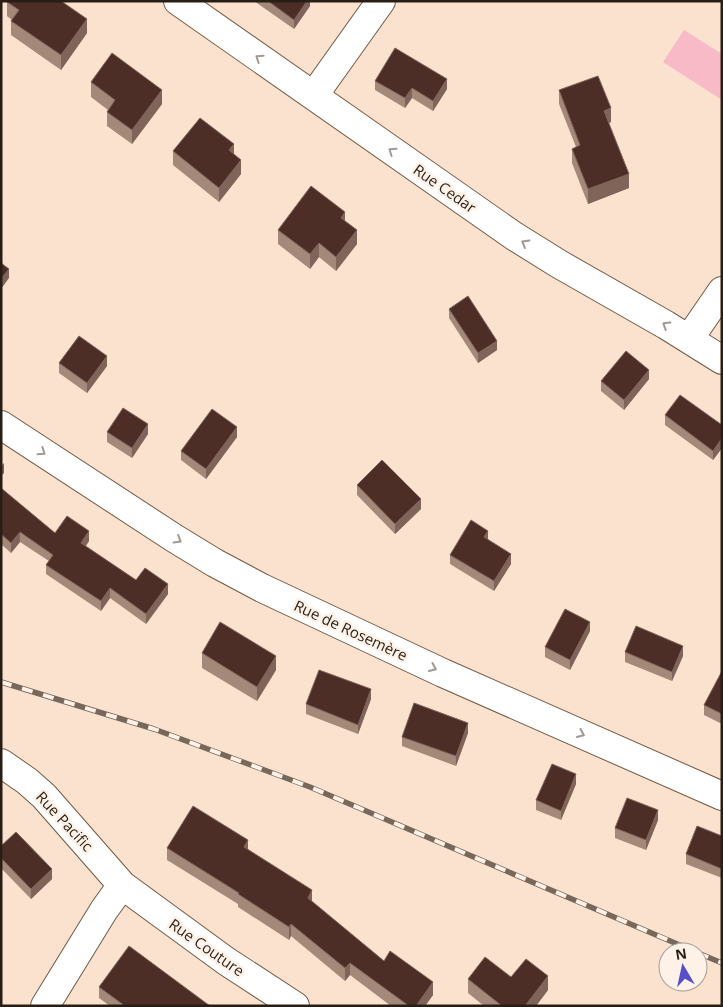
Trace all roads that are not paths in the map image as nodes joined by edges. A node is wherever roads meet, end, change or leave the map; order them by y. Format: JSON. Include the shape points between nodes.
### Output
{"nodes":[{"id":1,"x":178,"y":1,"type":"edge"},
{"id":2,"x":380,"y":1,"type":"edge"},
{"id":3,"x":314,"y":95,"type":"junction"},
{"id":4,"x":722,"y":291,"type":"edge"},
{"id":5,"x":689,"y":339,"type":"junction"},
{"id":6,"x":722,"y":360,"type":"edge"},
{"id":7,"x":1,"y":425,"type":"edge"},
{"id":8,"x":1,"y":763,"type":"edge"},
{"id":9,"x":722,"y":796,"type":"edge"},
{"id":10,"x":122,"y":885,"type":"junction"},
{"id":11,"x":45,"y":1006,"type":"edge"},
{"id":12,"x":294,"y":1006,"type":"edge"}],
"edges":[{"from":3,"to":1,"type":"street","name":"Rue Cedar","one_way":true},
{"from":2,"to":3,"type":"street"},
{"from":5,"to":3,"type":"street","name":"Rue Cedar","one_way":true,"via":[[514,236]]},
{"from":4,"to":5,"type":"street"},
{"from":5,"to":6,"type":"street","name":"Rue Cedar"},
{"from":7,"to":9,"type":"street","name":"Rue de Rosemère","one_way":true,"via":[[174,538],[262,588],[400,654]]},
{"from":8,"to":10,"type":"street","name":"Rue Pacific","via":[[44,796]]},
{"from":10,"to":11,"type":"street"},
{"from":10,"to":12,"type":"street","name":"Rue Couture"}]}
